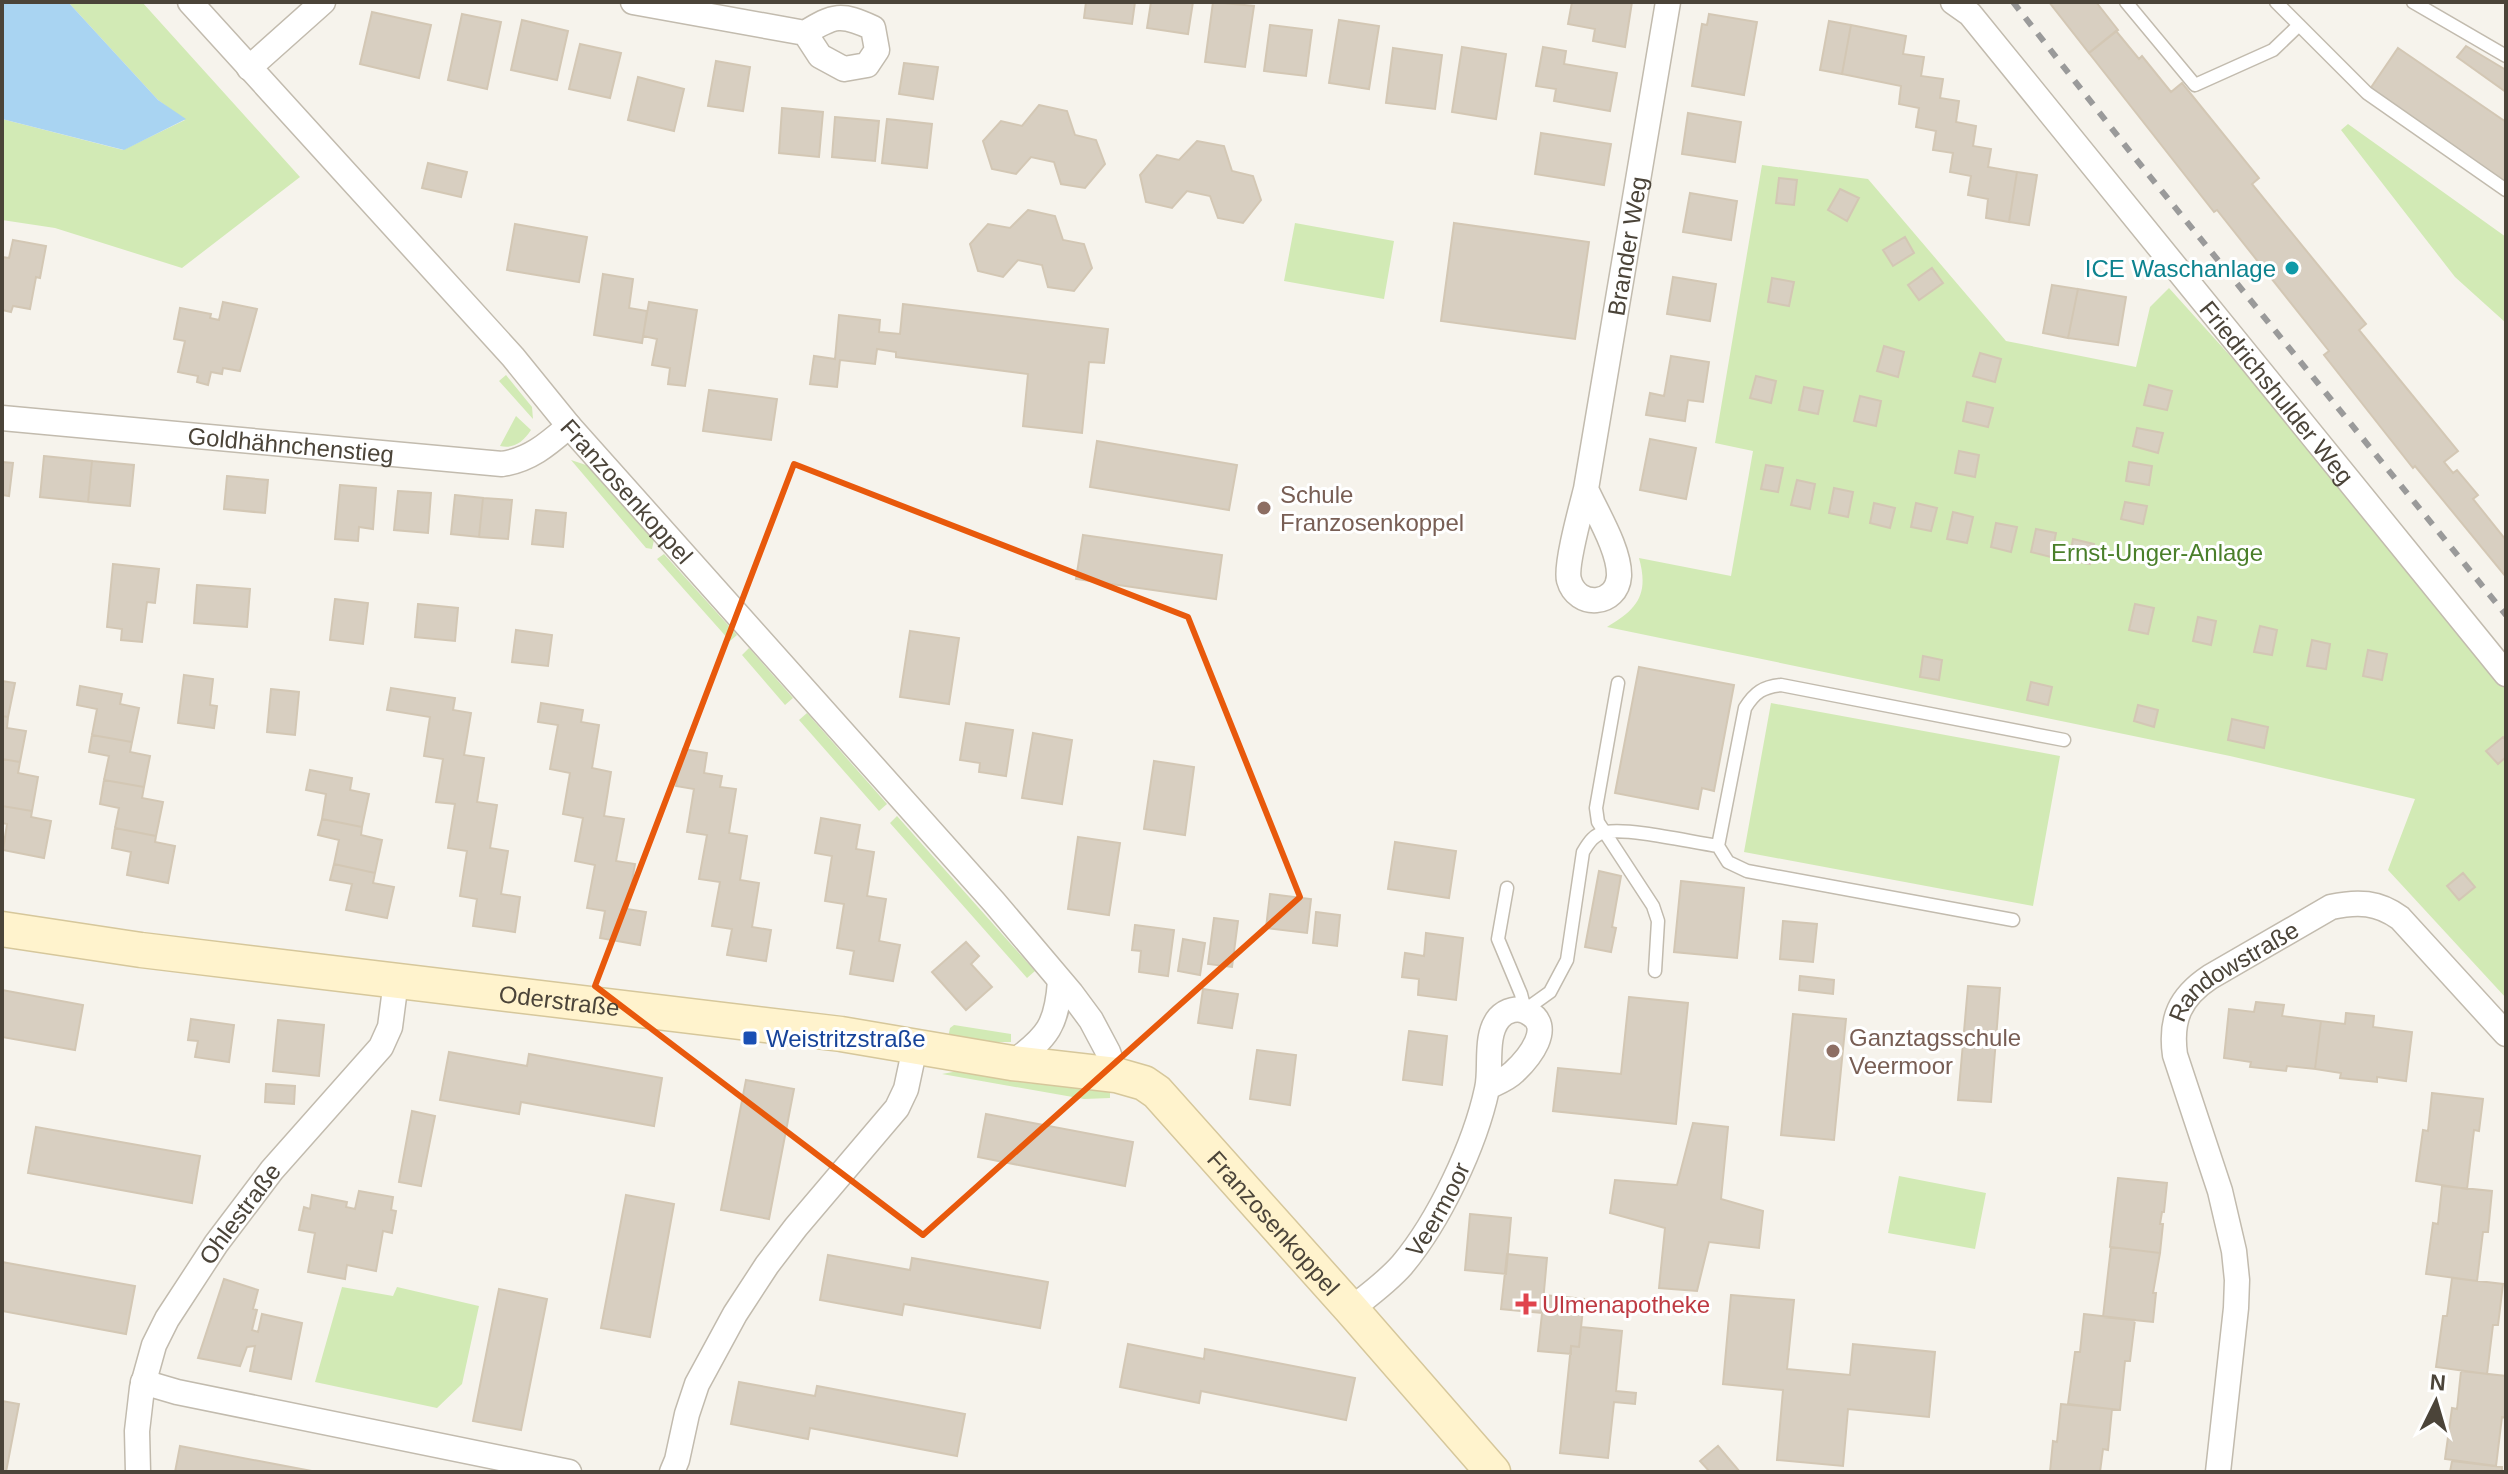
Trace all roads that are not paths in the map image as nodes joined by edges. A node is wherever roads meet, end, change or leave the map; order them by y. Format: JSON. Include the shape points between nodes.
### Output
{"nodes":[{"id":1,"x":190,"y":2,"type":"edge"},
{"id":2,"x":323,"y":2,"type":"edge"},
{"id":3,"x":633,"y":2,"type":"edge"},
{"id":4,"x":1668,"y":2,"type":"edge"},
{"id":5,"x":1953,"y":2,"type":"edge"},
{"id":6,"x":2126,"y":2,"type":"edge"},
{"id":7,"x":2276,"y":2,"type":"edge"},
{"id":8,"x":2413,"y":2,"type":"edge"},
{"id":9,"x":2299,"y":25,"type":"junction"},
{"id":10,"x":805,"y":33,"type":"dead end"},
{"id":11,"x":2506,"y":56,"type":"edge"},
{"id":12,"x":249,"y":68,"type":"junction"},
{"id":13,"x":2506,"y":190,"type":"edge"},
{"id":14,"x":2,"y":418,"type":"edge"},
{"id":15,"x":569,"y":426,"type":"junction"},
{"id":16,"x":1586,"y":489,"type":"dead end"},
{"id":17,"x":2506,"y":674,"type":"edge"},
{"id":18,"x":1618,"y":683,"type":"dead end"},
{"id":19,"x":2064,"y":740,"type":"dead end"},
{"id":20,"x":1604,"y":832,"type":"junction"},
{"id":21,"x":1718,"y":846,"type":"junction"},
{"id":22,"x":1507,"y":888,"type":"dead end"},
{"id":23,"x":2013,"y":920,"type":"dead end"},
{"id":24,"x":2,"y":929,"type":"edge"},
{"id":25,"x":1655,"y":971,"type":"dead end"},
{"id":26,"x":396,"y":981,"type":"junction"},
{"id":27,"x":1060,"y":981,"type":"junction"},
{"id":28,"x":1525,"y":1010,"type":"junction"},
{"id":29,"x":2506,"y":1034,"type":"edge"},
{"id":30,"x":915,"y":1047,"type":"junction"},
{"id":31,"x":1012,"y":1063,"type":"junction"},
{"id":32,"x":1116,"y":1075,"type":"junction"},
{"id":33,"x":1488,"y":1087,"type":"junction"},
{"id":34,"x":1351,"y":1309,"type":"junction"},
{"id":35,"x":143,"y":1382,"type":"junction"},
{"id":36,"x":138,"y":1472,"type":"edge"},
{"id":37,"x":569,"y":1472,"type":"edge"},
{"id":38,"x":672,"y":1472,"type":"edge"},
{"id":39,"x":1493,"y":1472,"type":"edge"},
{"id":40,"x":2218,"y":1472,"type":"edge"}],
"edges":[{"from":1,"to":12,"type":"street","name":"Franzosenkoppel"},
{"from":2,"to":12,"type":"street"},
{"from":3,"to":10,"type":"street"},
{"from":4,"to":16,"type":"street","name":"Brander Weg"},
{"from":5,"to":17,"type":"street","name":"Friedrichshulder Weg","via":[[1970,14]]},
{"from":6,"to":9,"type":"lane","via":[[2195,85],[2273,50]]},
{"from":7,"to":9,"type":"lane"},
{"from":8,"to":11,"type":"lane"},
{"from":9,"to":13,"type":"lane","via":[[2367,93]]},
{"from":12,"to":15,"type":"street","name":"Franzosenkoppel","via":[[513,357]]},
{"from":14,"to":15,"type":"street","name":"Goldhähnchenstieg","via":[[502,464],[536,453]]},
{"from":15,"to":27,"type":"street","name":"Franzosenkoppel"},
{"from":18,"to":20,"type":"lane","via":[[1596,808]]},
{"from":19,"to":21,"type":"lane","via":[[1766,686],[1745,708]]},
{"from":20,"to":21,"type":"lane"},
{"from":20,"to":25,"type":"lane","via":[[1653,906],[1658,921]]},
{"from":20,"to":28,"type":"lane","via":[[1583,852],[1567,960],[1550,992]]},
{"from":21,"to":23,"type":"lane","via":[[1728,862],[1747,871]]},
{"from":22,"to":28,"type":"lane","via":[[1498,939]]},
{"from":24,"to":26,"type":"street","name":"Oderstraße"},
{"from":26,"to":30,"type":"street","name":"Oderstraße"},
{"from":26,"to":35,"type":"street","name":"Ohlestraße","via":[[390,1027],[381,1047],[272,1170],[216,1244],[167,1319]]},
{"from":27,"to":31,"type":"street","via":[[1055,1016],[1046,1033]]},
{"from":27,"to":32,"type":"street","name":"Franzosenkoppel","via":[[1091,1020]]},
{"from":28,"to":33,"type":"street","name":"Veermoor","via":[[1510,1010],[1499,1018],[1488,1059]]},
{"from":28,"to":33,"type":"street","via":[[1539,1027],[1536,1047],[1513,1074]]},
{"from":29,"to":40,"type":"street","name":"Randowstraße","via":[[2400,918],[2372,904],[2331,907],[2210,977],[2184,1000],[2176,1018],[2175,1055],[2228,1218],[2237,1280]]},
{"from":30,"to":31,"type":"street","name":"Oderstraße"},
{"from":30,"to":38,"type":"street","via":[[897,1108],[767,1265],[712,1354],[697,1384]]},
{"from":31,"to":32,"type":"street","name":"Oderstraße"},
{"from":32,"to":34,"type":"street","name":"Franzosenkoppel","via":[[1157,1092]]},
{"from":33,"to":34,"type":"street","name":"Veermoor","via":[[1467,1153],[1420,1240],[1386,1282]]},
{"from":34,"to":39,"type":"street","name":"Franzosenkoppel"},
{"from":35,"to":36,"type":"street","name":"Ohlestraße"},
{"from":35,"to":37,"type":"street"}]}
